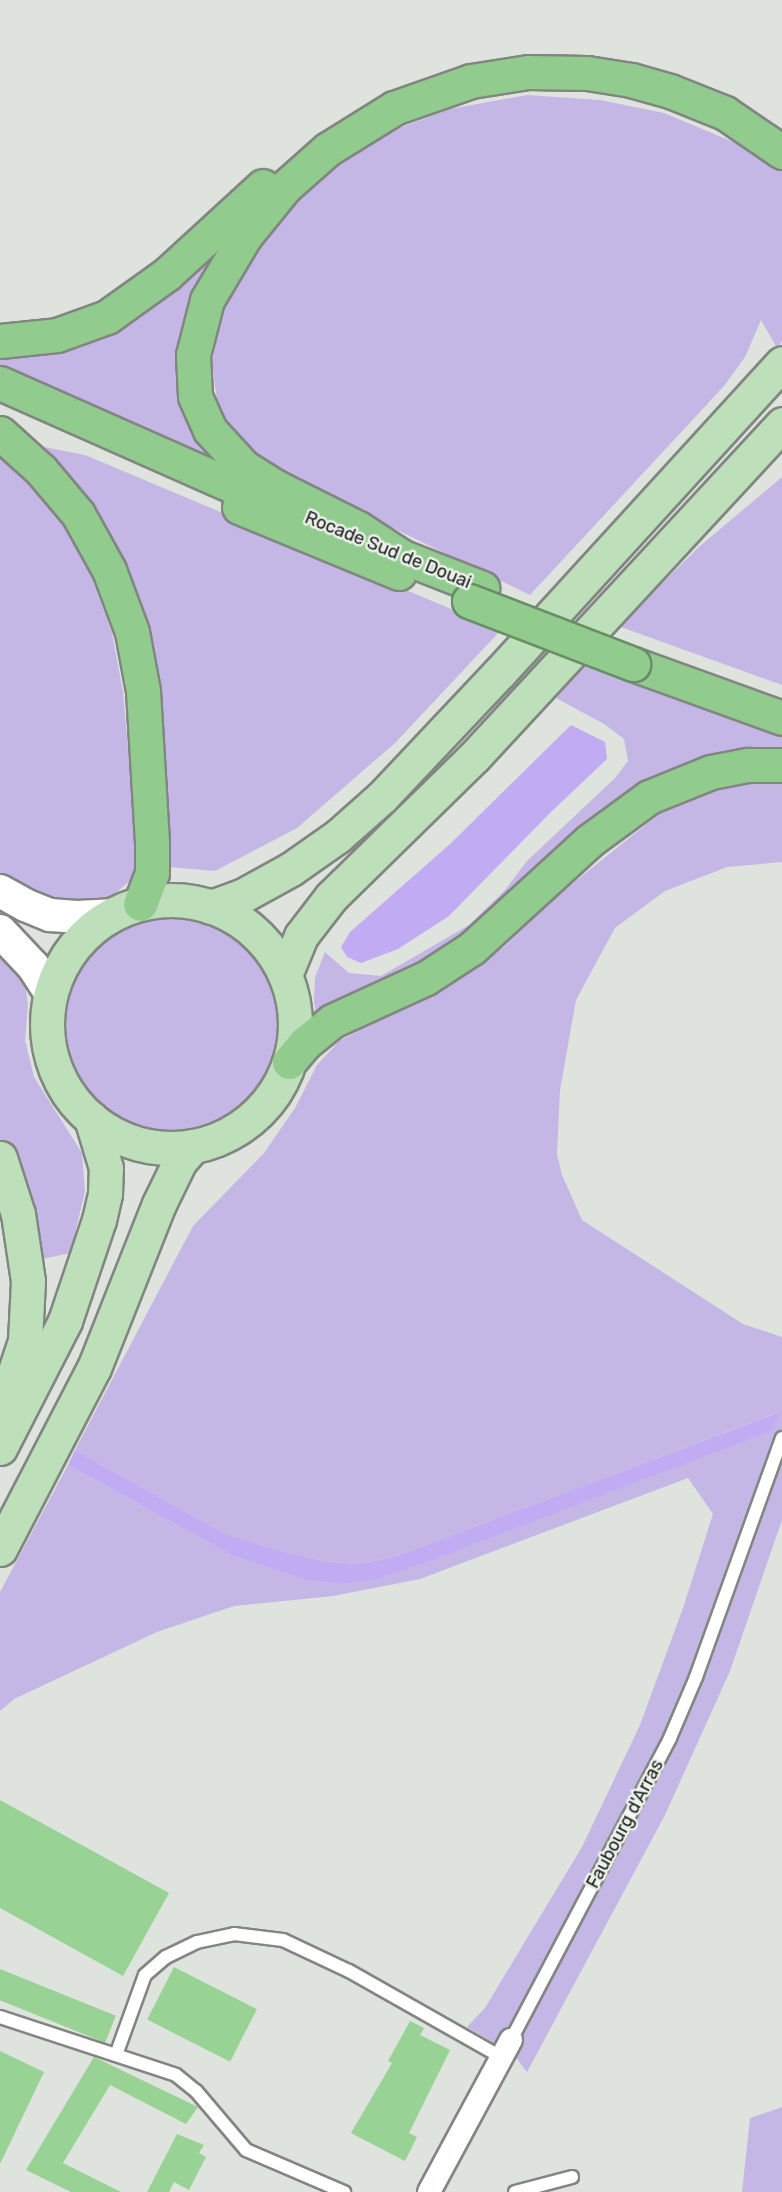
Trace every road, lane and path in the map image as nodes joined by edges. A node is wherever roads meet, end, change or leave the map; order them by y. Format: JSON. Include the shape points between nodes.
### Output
{"nodes":[{"id":1,"x":782,"y":128,"type":"edge"},
{"id":2,"x":782,"y":152,"type":"edge"},
{"id":3,"x":0,"y":341,"type":"edge"},
{"id":4,"x":782,"y":363,"type":"edge"},
{"id":5,"x":0,"y":383,"type":"edge"},
{"id":6,"x":0,"y":404,"type":"edge"},
{"id":7,"x":782,"y":424,"type":"edge"},
{"id":8,"x":0,"y":434,"type":"edge"},
{"id":9,"x":400,"y":556,"type":"junction"},
{"id":10,"x":475,"y":595,"type":"junction"},
{"id":11,"x":639,"y":658,"type":"junction"},
{"id":12,"x":782,"y":702,"type":"edge"},
{"id":13,"x":782,"y":718,"type":"edge"},
{"id":14,"x":782,"y":765,"type":"edge"},
{"id":15,"x":0,"y":891,"type":"edge"},
{"id":16,"x":211,"y":906,"type":"junction"},
{"id":17,"x":126,"y":910,"type":"junction"},
{"id":18,"x":0,"y":931,"type":"edge"},
{"id":19,"x":285,"y":975,"type":"junction"},
{"id":20,"x":51,"y":993,"type":"junction"},
{"id":21,"x":289,"y":1062,"type":"junction"},
{"id":22,"x":91,"y":1118,"type":"junction"},
{"id":23,"x":193,"y":1146,"type":"junction"},
{"id":24,"x":0,"y":1158,"type":"edge"},
{"id":25,"x":0,"y":1414,"type":"edge"},
{"id":26,"x":782,"y":1438,"type":"edge"},
{"id":27,"x":0,"y":1448,"type":"edge"},
{"id":28,"x":0,"y":1549,"type":"edge"},
{"id":29,"x":0,"y":2017,"type":"edge"},
{"id":30,"x":506,"y":2048,"type":"junction"},
{"id":31,"x":116,"y":2055,"type":"junction"},
{"id":32,"x":572,"y":2176,"type":"dead end"},
{"id":33,"x":432,"y":2191,"type":"edge"},
{"id":34,"x":344,"y":2192,"type":"edge"},
{"id":35,"x":515,"y":2192,"type":"edge"}],
"edges":[{"from":1,"to":3,"type":"highway","via":[[700,83],[635,63],[545,53],[458,67],[390,92],[335,123],[183,261],[123,308],[92,324],[57,335]]},
{"from":2,"to":9,"type":"highway","via":[[725,113],[650,84],[587,73],[528,72],[471,81],[394,108],[328,149],[285,187],[239,244],[207,300],[193,355],[195,396],[210,430],[243,466],[358,528]]},
{"from":4,"to":16,"type":"main road","via":[[382,797],[338,836],[291,869],[242,896]]},
{"from":5,"to":9,"type":"highway","name":"Rocade Sud de Douai"},
{"from":6,"to":10,"type":"highway","name":"Rocade Sud de Douai","via":[[144,467]]},
{"from":7,"to":19,"type":"main road","via":[[474,757],[331,897],[301,936]]},
{"from":8,"to":17,"type":"highway","via":[[41,470],[78,514],[109,570],[132,632],[143,692],[152,873]]},
{"from":9,"to":10,"type":"highway","name":"Rocade Sud de Douai"},
{"from":10,"to":11,"type":"highway","name":"Rocade Sud de Douai"},
{"from":11,"to":12,"type":"highway","name":"Rocade Sud de Douai"},
{"from":11,"to":13,"type":"highway","name":"Rocade Sud de Douai"},
{"from":14,"to":21,"type":"highway","via":[[748,765],[711,772],[649,797],[590,841],[472,948],[426,978],[332,1021]]},
{"from":15,"to":17,"type":"street","via":[[50,915],[77,917]]},
{"from":16,"to":17,"type":"main road","via":[[183,900]]},
{"from":16,"to":19,"type":"main road","via":[[238,919],[261,938]]},
{"from":17,"to":20,"type":"main road","via":[[78,943]]},
{"from":18,"to":20,"type":"street","via":[[33,966]]},
{"from":19,"to":21,"type":"main road","via":[[295,1018]]},
{"from":20,"to":22,"type":"main road","via":[[47,1024],[51,1054],[66,1089]]},
{"from":21,"to":23,"type":"main road","via":[[277,1089],[258,1112],[234,1130]]},
{"from":22,"to":23,"type":"main road","via":[[117,1135],[146,1145]]},
{"from":22,"to":27,"type":"main road","via":[[106,1168],[99,1220],[65,1321]]},
{"from":23,"to":28,"type":"main road","via":[[180,1161],[159,1204],[94,1368]]},
{"from":24,"to":25,"type":"main road","via":[[18,1214],[28,1301],[21,1360]]},
{"from":26,"to":30,"type":"lane","name":"Faubourg d'Arras","via":[[696,1677],[670,1738]]},
{"from":29,"to":31,"type":"lane"},
{"from":30,"to":31,"type":"lane","via":[[283,1940],[234,1934],[197,1942],[166,1957],[145,1974]]},
{"from":30,"to":33,"type":"street","name":"Faubourg d'Arras"},
{"from":31,"to":34,"type":"lane","via":[[165,2070],[187,2083],[246,2150]]},
{"from":32,"to":35,"type":"lane"}]}
